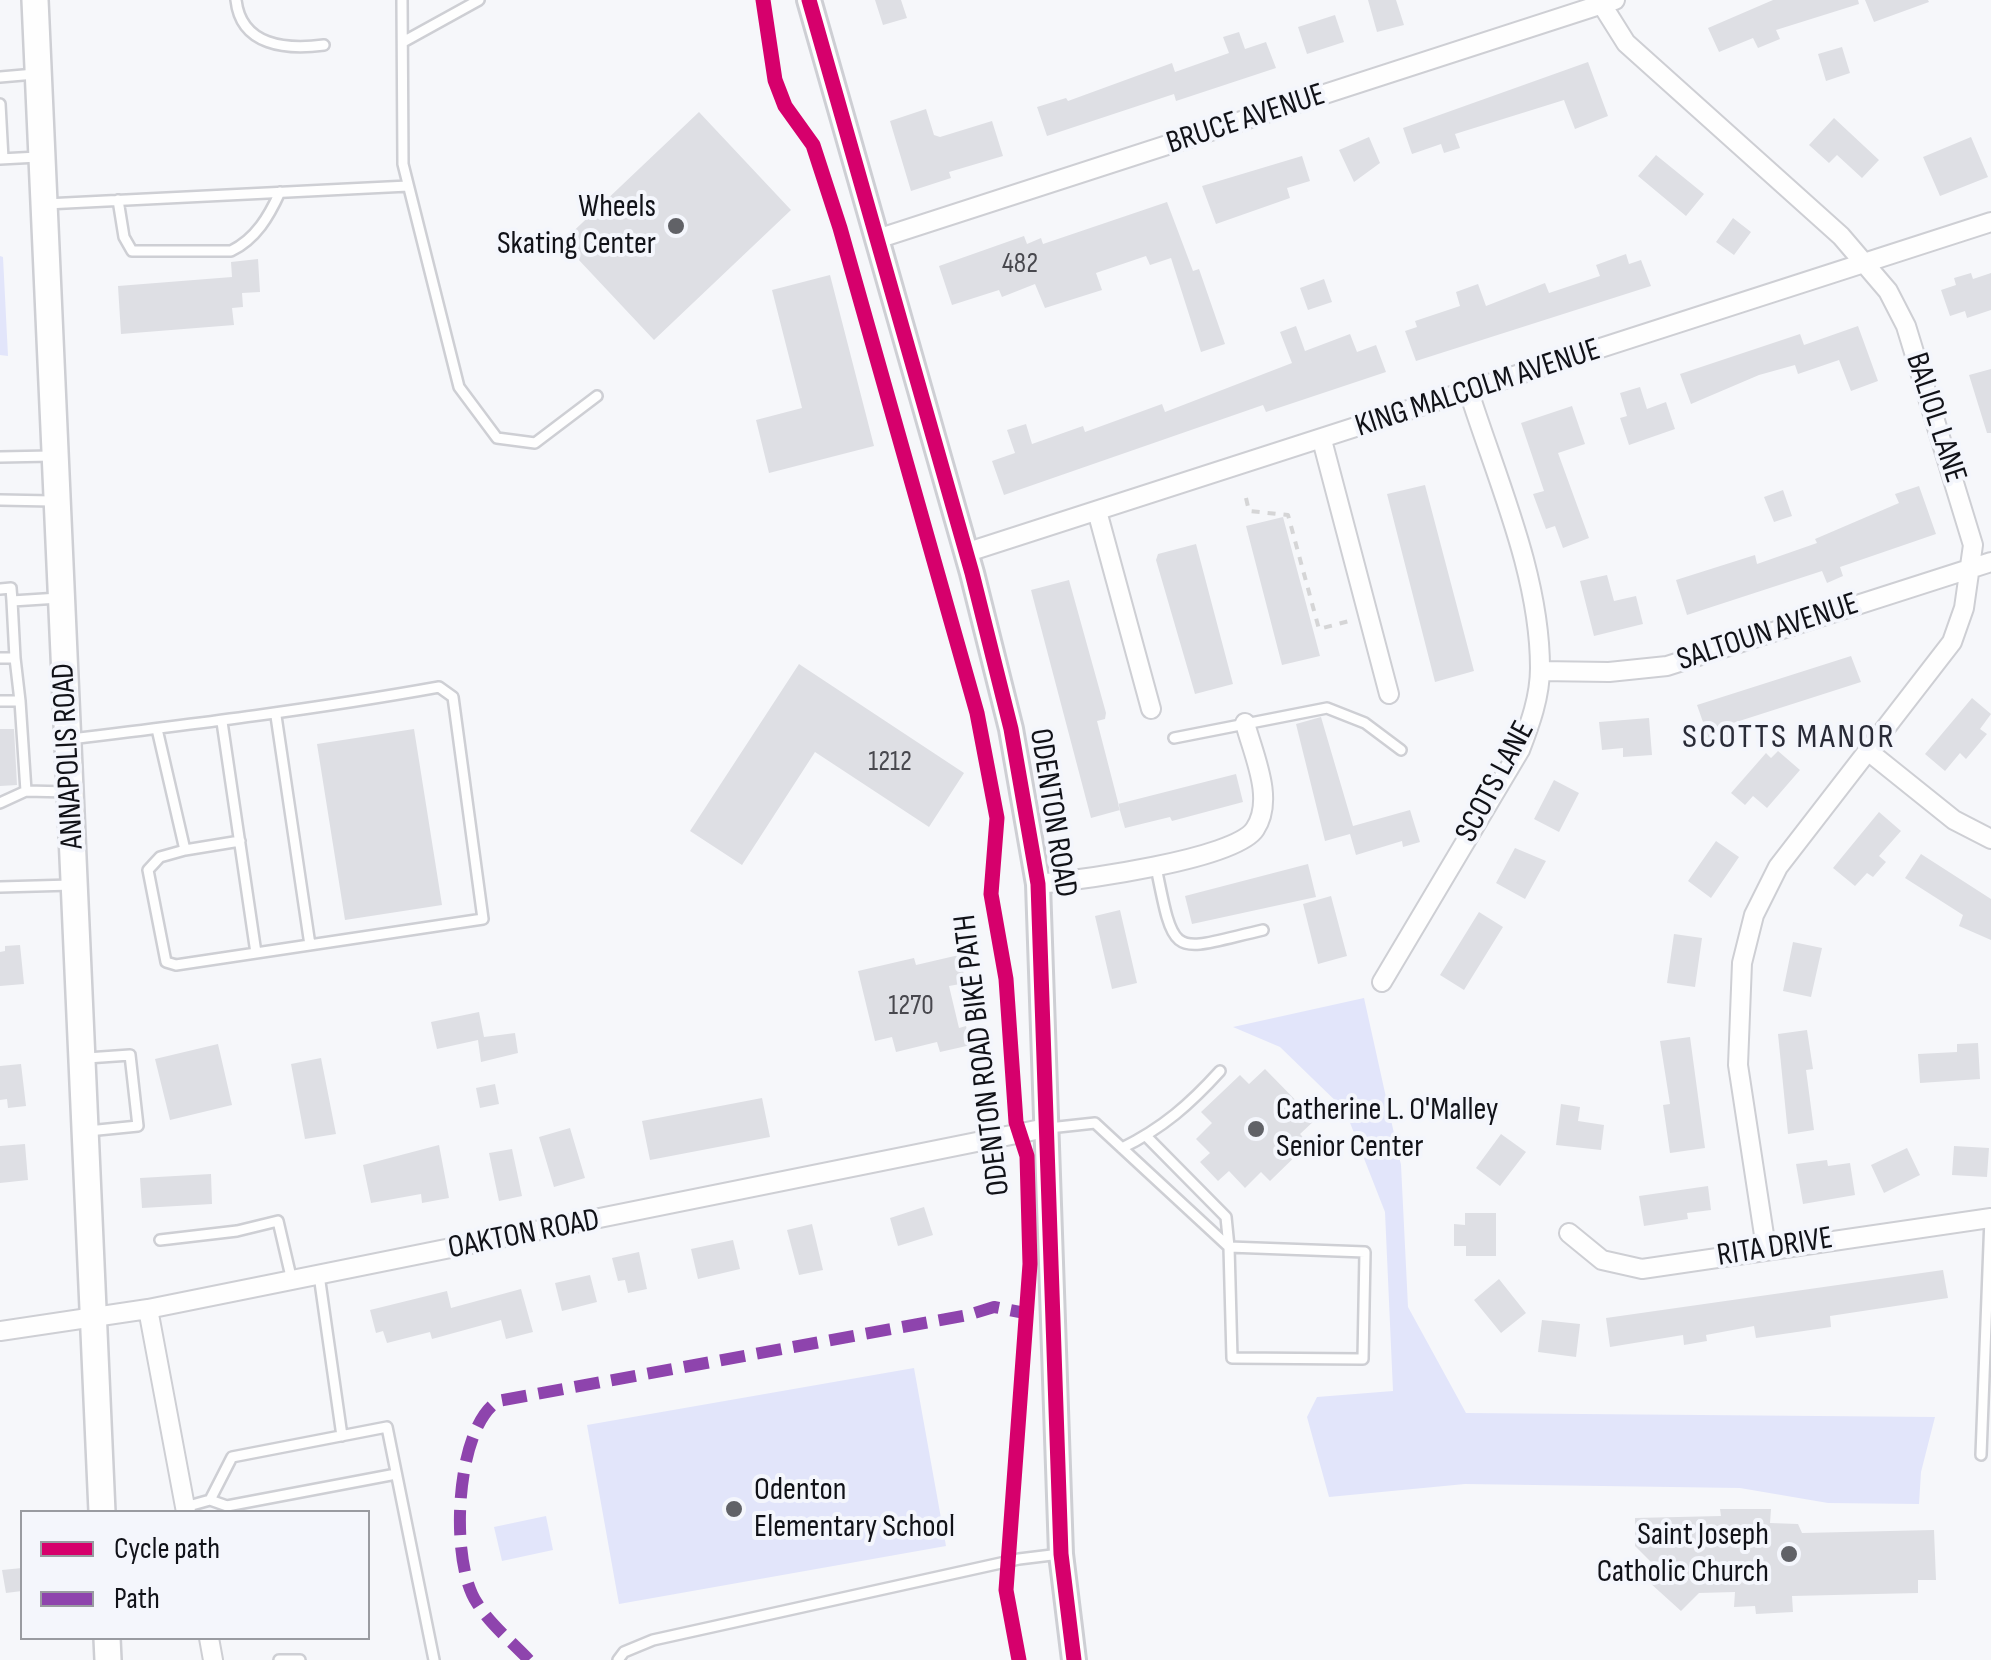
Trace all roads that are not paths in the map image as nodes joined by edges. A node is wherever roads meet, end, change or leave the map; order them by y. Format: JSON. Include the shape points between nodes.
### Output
{"nodes":[{"id":1,"x":35,"y":0,"type":"edge"},
{"id":2,"x":236,"y":0,"type":"edge"},
{"id":3,"x":402,"y":0,"type":"edge"},
{"id":4,"x":479,"y":0,"type":"edge"},
{"id":5,"x":809,"y":0,"type":"edge"},
{"id":6,"x":1605,"y":2,"type":"edge"},
{"id":7,"x":403,"y":42,"type":"junction"},
{"id":8,"x":324,"y":45,"type":"dead end"},
{"id":9,"x":38,"y":74,"type":"junction"},
{"id":10,"x":0,"y":78,"type":"edge"},
{"id":11,"x":0,"y":104,"type":"edge"},
{"id":12,"x":41,"y":157,"type":"junction"},
{"id":13,"x":2,"y":159,"type":"edge"},
{"id":14,"x":408,"y":186,"type":"junction"},
{"id":15,"x":280,"y":192,"type":"junction"},
{"id":16,"x":118,"y":200,"type":"junction"},
{"id":17,"x":43,"y":204,"type":"junction"},
{"id":18,"x":1991,"y":222,"type":"edge"},
{"id":19,"x":877,"y":239,"type":"junction"},
{"id":20,"x":1866,"y":262,"type":"junction"},
{"id":21,"x":1469,"y":392,"type":"junction"},
{"id":22,"x":597,"y":396,"type":"dead end"},
{"id":23,"x":1322,"y":440,"type":"junction"},
{"id":24,"x":55,"y":456,"type":"junction"},
{"id":25,"x":0,"y":457,"type":"edge"},
{"id":26,"x":0,"y":500,"type":"edge"},
{"id":27,"x":57,"y":501,"type":"junction"},
{"id":28,"x":1097,"y":510,"type":"junction"},
{"id":29,"x":965,"y":553,"type":"junction"},
{"id":30,"x":1991,"y":562,"type":"edge"},
{"id":31,"x":1969,"y":569,"type":"junction"},
{"id":32,"x":0,"y":589,"type":"edge"},
{"id":33,"x":62,"y":598,"type":"junction"},
{"id":34,"x":12,"y":602,"type":"junction"},
{"id":35,"x":0,"y":658,"type":"edge"},
{"id":36,"x":14,"y":658,"type":"junction"},
{"id":37,"x":1540,"y":671,"type":"junction"},
{"id":38,"x":1389,"y":694,"type":"dead end"},
{"id":39,"x":0,"y":701,"type":"edge"},
{"id":40,"x":20,"y":702,"type":"junction"},
{"id":41,"x":1151,"y":709,"type":"dead end"},
{"id":42,"x":276,"y":716,"type":"junction"},
{"id":43,"x":222,"y":722,"type":"junction"},
{"id":44,"x":1245,"y":723,"type":"junction"},
{"id":45,"x":157,"y":729,"type":"junction"},
{"id":46,"x":1174,"y":738,"type":"dead end"},
{"id":47,"x":68,"y":740,"type":"junction"},
{"id":48,"x":1400,"y":750,"type":"dead end"},
{"id":49,"x":1868,"y":751,"type":"junction"},
{"id":50,"x":26,"y":791,"type":"junction"},
{"id":51,"x":70,"y":792,"type":"junction"},
{"id":52,"x":0,"y":803,"type":"edge"},
{"id":53,"x":1991,"y":839,"type":"edge"},
{"id":54,"x":240,"y":841,"type":"junction"},
{"id":55,"x":184,"y":850,"type":"junction"},
{"id":56,"x":1156,"y":865,"type":"junction"},
{"id":57,"x":1038,"y":884,"type":"junction"},
{"id":58,"x":74,"y":885,"type":"junction"},
{"id":59,"x":0,"y":886,"type":"edge"},
{"id":60,"x":1262,"y":930,"type":"dead end"},
{"id":61,"x":310,"y":945,"type":"junction"},
{"id":62,"x":256,"y":953,"type":"junction"},
{"id":63,"x":1382,"y":982,"type":"dead end"},
{"id":64,"x":82,"y":1058,"type":"junction"},
{"id":65,"x":1220,"y":1070,"type":"dead end"},
{"id":66,"x":1046,"y":1128,"type":"junction"},
{"id":67,"x":85,"y":1131,"type":"junction"},
{"id":68,"x":1146,"y":1136,"type":"junction"},
{"id":69,"x":1122,"y":1148,"type":"junction"},
{"id":70,"x":1990,"y":1218,"type":"edge"},
{"id":71,"x":1569,"y":1233,"type":"dead end"},
{"id":72,"x":160,"y":1240,"type":"dead end"},
{"id":73,"x":1229,"y":1247,"type":"junction"},
{"id":74,"x":1766,"y":1248,"type":"junction"},
{"id":75,"x":319,"y":1276,"type":"junction"},
{"id":76,"x":292,"y":1281,"type":"junction"},
{"id":77,"x":148,"y":1309,"type":"junction"},
{"id":78,"x":93,"y":1318,"type":"junction"},
{"id":79,"x":0,"y":1331,"type":"edge"},
{"id":80,"x":342,"y":1436,"type":"junction"},
{"id":81,"x":1981,"y":1456,"type":"dead end"},
{"id":82,"x":396,"y":1474,"type":"junction"},
{"id":83,"x":210,"y":1500,"type":"junction"},
{"id":84,"x":102,"y":1510,"type":"edge"},
{"id":85,"x":185,"y":1510,"type":"edge"},
{"id":86,"x":1060,"y":1554,"type":"junction"},
{"id":87,"x":279,"y":1660,"type":"edge"},
{"id":88,"x":300,"y":1660,"type":"edge"},
{"id":89,"x":434,"y":1660,"type":"edge"},
{"id":90,"x":618,"y":1660,"type":"edge"},
{"id":91,"x":1074,"y":1660,"type":"edge"}],
"edges":[{"from":1,"to":9,"type":"main road","name":"ANNAPOLIS ROAD"},
{"from":2,"to":8,"type":"lane","via":[[238,17],[259,38],[280,48]]},
{"from":3,"to":7,"type":"lane"},
{"from":4,"to":7,"type":"lane"},
{"from":5,"to":19,"type":"street","name":"ODENTON ROAD"},
{"from":6,"to":19,"type":"street","name":"BRUCE AVENUE"},
{"from":6,"to":20,"type":"street","name":"BALIOL LANE","via":[[1626,43]]},
{"from":7,"to":14,"type":"lane"},
{"from":9,"to":10,"type":"lane"},
{"from":9,"to":12,"type":"main road","name":"ANNAPOLIS ROAD"},
{"from":11,"to":13,"type":"lane"},
{"from":12,"to":13,"type":"lane"},
{"from":12,"to":17,"type":"main road","name":"ANNAPOLIS ROAD"},
{"from":14,"to":15,"type":"lane"},
{"from":14,"to":22,"type":"lane","via":[[460,387],[497,438],[535,443]]},
{"from":15,"to":16,"type":"lane"},
{"from":15,"to":16,"type":"lane","via":[[268,218],[231,251],[132,251]]},
{"from":16,"to":17,"type":"lane"},
{"from":17,"to":24,"type":"main road","name":"ANNAPOLIS ROAD"},
{"from":18,"to":20,"type":"street","name":"KING MALCOLM AVENUE"},
{"from":19,"to":29,"type":"street","name":"ODENTON ROAD"},
{"from":20,"to":21,"type":"street","name":"KING MALCOLM AVENUE"},
{"from":20,"to":31,"type":"street","name":"BALIOL LANE","via":[[1906,326],[1968,521]]},
{"from":21,"to":23,"type":"street","name":"KING MALCOLM AVENUE"},
{"from":21,"to":37,"type":"street","name":"SCOTS LANE","via":[[1536,605]]},
{"from":23,"to":28,"type":"street","name":"KING MALCOLM AVENUE"},
{"from":23,"to":38,"type":"street"},
{"from":24,"to":25,"type":"lane"},
{"from":24,"to":27,"type":"main road","name":"ANNAPOLIS ROAD"},
{"from":26,"to":27,"type":"lane"},
{"from":27,"to":33,"type":"main road","name":"ANNAPOLIS ROAD"},
{"from":28,"to":29,"type":"street","name":"KING MALCOLM AVENUE"},
{"from":28,"to":41,"type":"street"},
{"from":29,"to":57,"type":"street","name":"ODENTON ROAD","via":[[1011,729]]},
{"from":30,"to":31,"type":"street","name":"SALTOUN AVENUE"},
{"from":31,"to":37,"type":"street","name":"SALTOUN AVENUE","via":[[1667,666]]},
{"from":31,"to":49,"type":"street","name":"BALIOL LANE","via":[[1952,642]]},
{"from":32,"to":34,"type":"lane","via":[[11,588]]},
{"from":33,"to":34,"type":"lane"},
{"from":33,"to":47,"type":"main road","name":"ANNAPOLIS ROAD"},
{"from":34,"to":36,"type":"lane"},
{"from":35,"to":36,"type":"lane"},
{"from":36,"to":40,"type":"lane"},
{"from":37,"to":63,"type":"street","name":"SCOTS LANE","via":[[1520,750]]},
{"from":39,"to":40,"type":"lane"},
{"from":40,"to":50,"type":"lane"},
{"from":42,"to":43,"type":"lane"},
{"from":42,"to":61,"type":"lane"},
{"from":42,"to":61,"type":"lane","via":[[439,687],[453,697],[473,828],[483,919]]},
{"from":43,"to":45,"type":"lane"},
{"from":43,"to":54,"type":"lane"},
{"from":44,"to":46,"type":"lane"},
{"from":44,"to":48,"type":"lane","via":[[1326,708],[1366,723]]},
{"from":44,"to":56,"type":"street","via":[[1262,784],[1254,830],[1234,846]]},
{"from":45,"to":47,"type":"lane"},
{"from":45,"to":55,"type":"lane"},
{"from":47,"to":51,"type":"main road","name":"ANNAPOLIS ROAD"},
{"from":49,"to":53,"type":"street","via":[[1954,820]]},
{"from":49,"to":74,"type":"street","name":"BALIOL LANE","via":[[1778,867],[1754,915],[1742,963],[1738,1065]]},
{"from":50,"to":51,"type":"lane"},
{"from":50,"to":52,"type":"lane"},
{"from":51,"to":58,"type":"main road","name":"ANNAPOLIS ROAD"},
{"from":54,"to":55,"type":"lane"},
{"from":54,"to":62,"type":"lane"},
{"from":55,"to":62,"type":"lane","via":[[160,857],[148,870],[166,962]]},
{"from":56,"to":57,"type":"street"},
{"from":56,"to":60,"type":"lane","via":[[1169,931],[1179,942],[1194,946]]},
{"from":57,"to":66,"type":"street","name":"ODENTON ROAD"},
{"from":58,"to":59,"type":"lane"},
{"from":58,"to":64,"type":"main road","name":"ANNAPOLIS ROAD"},
{"from":61,"to":62,"type":"lane"},
{"from":64,"to":67,"type":"main road","name":"ANNAPOLIS ROAD"},
{"from":64,"to":67,"type":"lane","via":[[130,1055],[138,1126]]},
{"from":65,"to":68,"type":"lane","via":[[1185,1109]]},
{"from":66,"to":69,"type":"lane","via":[[1095,1123]]},
{"from":66,"to":75,"type":"street","name":"OAKTON ROAD"},
{"from":66,"to":86,"type":"street","name":"ODENTON ROAD"},
{"from":67,"to":78,"type":"main road","name":"ANNAPOLIS ROAD"},
{"from":68,"to":69,"type":"lane"},
{"from":68,"to":73,"type":"lane","via":[[1226,1217]]},
{"from":69,"to":73,"type":"lane"},
{"from":70,"to":74,"type":"street","name":"RITA DRIVE"},
{"from":70,"to":81,"type":"lane"},
{"from":71,"to":74,"type":"street","name":"RITA DRIVE","via":[[1602,1260],[1642,1269]]},
{"from":72,"to":76,"type":"lane","via":[[278,1222]]},
{"from":73,"to":73,"type":"lane","via":[[1232,1358],[1363,1359],[1365,1252]]},
{"from":75,"to":76,"type":"street","name":"OAKTON ROAD"},
{"from":75,"to":80,"type":"lane"},
{"from":76,"to":77,"type":"street","name":"OAKTON ROAD"},
{"from":77,"to":78,"type":"street","name":"OAKTON ROAD"},
{"from":77,"to":85,"type":"street"},
{"from":78,"to":79,"type":"street","name":"OAKTON ROAD"},
{"from":78,"to":84,"type":"main road","name":"ANNAPOLIS ROAD"},
{"from":80,"to":82,"type":"lane","via":[[386,1427]]},
{"from":80,"to":83,"type":"lane","via":[[232,1458]]},
{"from":82,"to":83,"type":"lane","via":[[227,1506]]},
{"from":82,"to":89,"type":"lane"},
{"from":83,"to":85,"type":"lane"},
{"from":86,"to":90,"type":"lane","via":[[686,1632],[624,1652]]},
{"from":86,"to":91,"type":"street","name":"ODENTON ROAD"},
{"from":87,"to":88,"type":"lane"}]}
